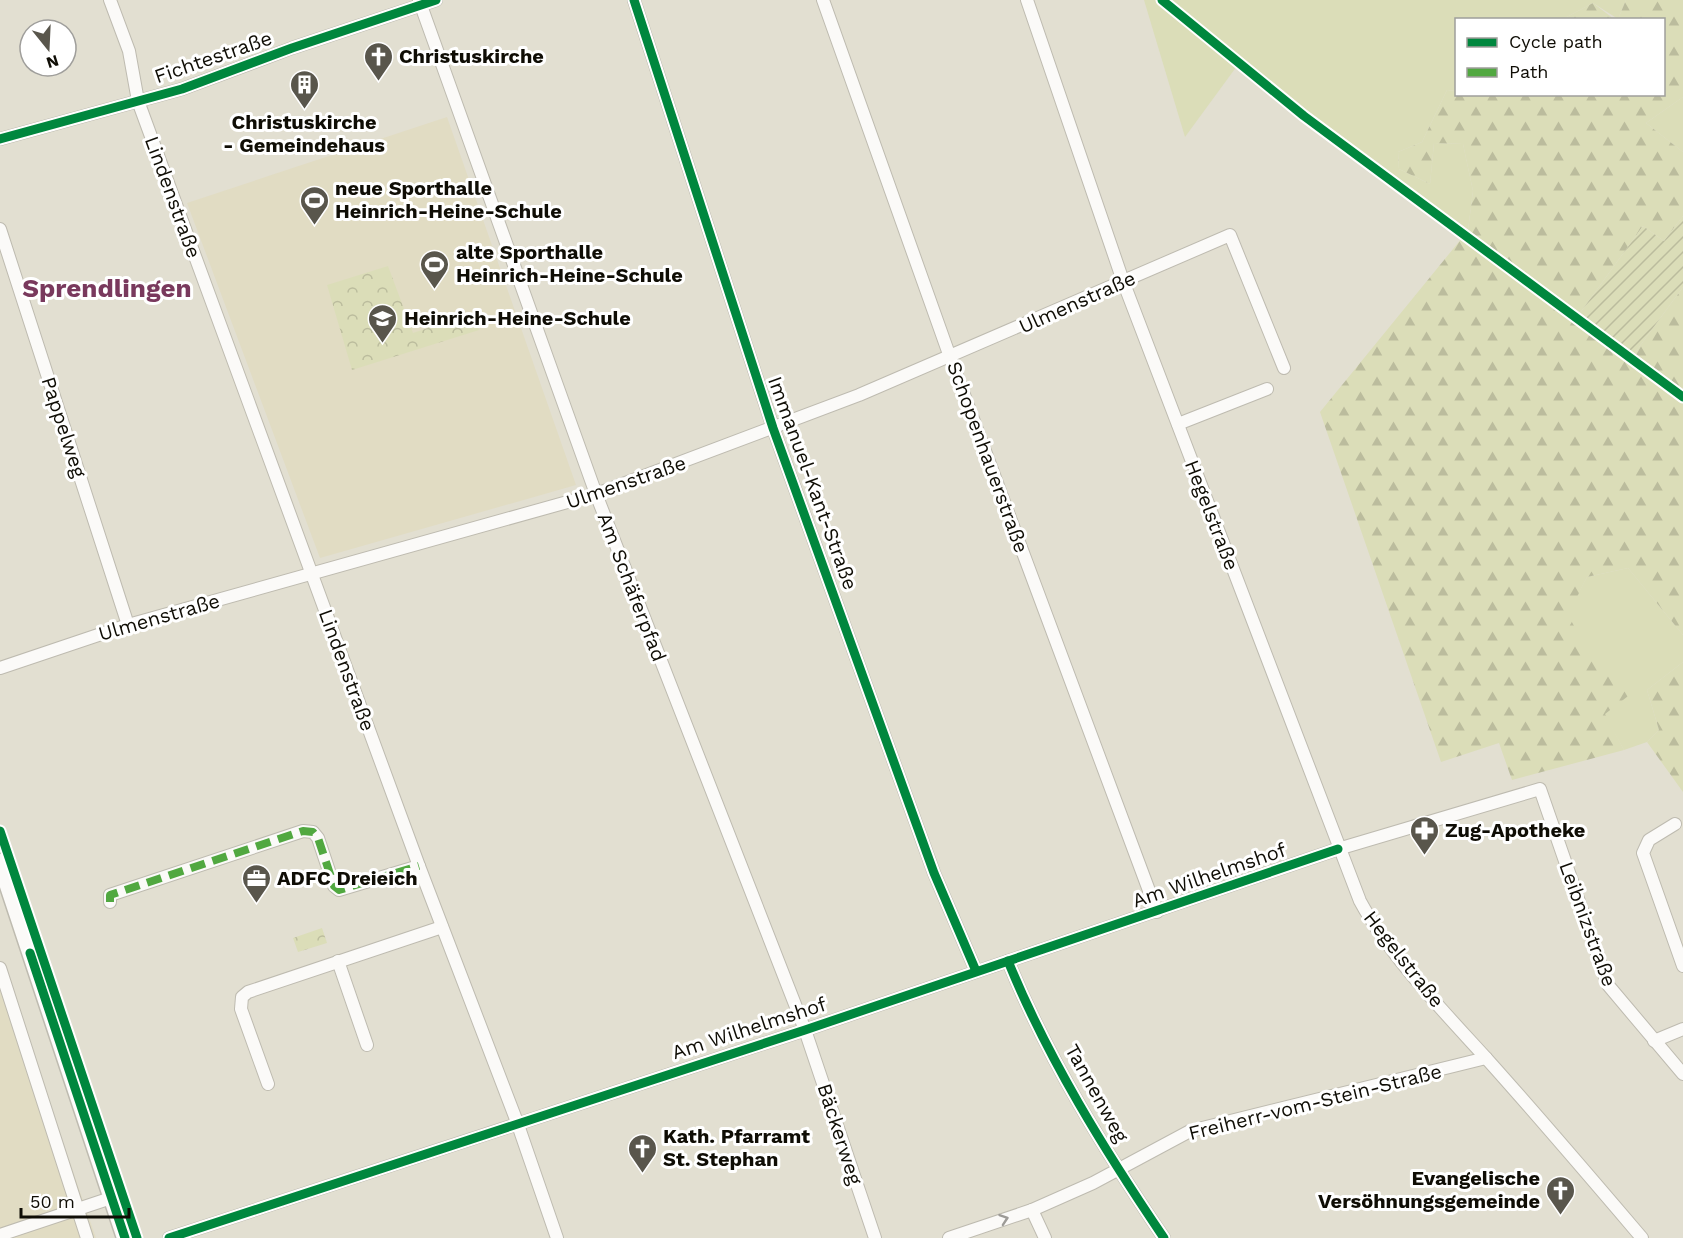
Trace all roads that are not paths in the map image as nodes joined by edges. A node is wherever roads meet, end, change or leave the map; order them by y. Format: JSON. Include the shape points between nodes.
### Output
{"nodes":[{"id":1,"x":110,"y":0,"type":"edge"},
{"id":2,"x":436,"y":0,"type":"edge"},
{"id":3,"x":633,"y":0,"type":"edge"},
{"id":4,"x":823,"y":0,"type":"edge"},
{"id":5,"x":1028,"y":0,"type":"edge"},
{"id":6,"x":421,"y":2,"type":"edge"},
{"id":7,"x":138,"y":101,"type":"junction"},
{"id":8,"x":0,"y":139,"type":"edge"},
{"id":9,"x":0,"y":229,"type":"edge"},
{"id":10,"x":1123,"y":281,"type":"junction"},
{"id":11,"x":950,"y":357,"type":"junction"},
{"id":12,"x":1284,"y":368,"type":"dead end"},
{"id":13,"x":1267,"y":389,"type":"dead end"},
{"id":14,"x":1178,"y":424,"type":"junction"},
{"id":15,"x":772,"y":428,"type":"junction"},
{"id":16,"x":596,"y":494,"type":"junction"},
{"id":17,"x":312,"y":574,"type":"junction"},
{"id":18,"x":128,"y":625,"type":"junction"},
{"id":19,"x":0,"y":668,"type":"edge"},
{"id":20,"x":1540,"y":789,"type":"joint"},
{"id":21,"x":1676,"y":824,"type":"dead end"},
{"id":22,"x":1338,"y":849,"type":"junction"},
{"id":23,"x":0,"y":862,"type":"edge"},
{"id":24,"x":419,"y":866,"type":"junction"},
{"id":25,"x":110,"y":902,"type":"dead end"},
{"id":26,"x":1157,"y":912,"type":"junction"},
{"id":27,"x":442,"y":927,"type":"junction"},
{"id":28,"x":338,"y":961,"type":"junction"},
{"id":29,"x":1008,"y":961,"type":"junction"},
{"id":30,"x":1683,"y":966,"type":"edge"},
{"id":31,"x":0,"y":968,"type":"edge"},
{"id":32,"x":976,"y":971,"type":"junction"},
{"id":33,"x":805,"y":1029,"type":"junction"},
{"id":34,"x":1683,"y":1029,"type":"edge"},
{"id":35,"x":1654,"y":1041,"type":"junction"},
{"id":36,"x":367,"y":1045,"type":"dead end"},
{"id":37,"x":1486,"y":1058,"type":"junction"},
{"id":38,"x":1683,"y":1074,"type":"edge"},
{"id":39,"x":268,"y":1084,"type":"dead end"},
{"id":40,"x":517,"y":1122,"type":"junction"},
{"id":41,"x":1120,"y":1169,"type":"junction"},
{"id":42,"x":111,"y":1198,"type":"junction"},
{"id":43,"x":78,"y":1209,"type":"junction"},
{"id":44,"x":1032,"y":1210,"type":"junction"},
{"id":45,"x":0,"y":1235,"type":"edge"},
{"id":46,"x":87,"y":1238,"type":"edge"},
{"id":47,"x":125,"y":1238,"type":"edge"},
{"id":48,"x":169,"y":1238,"type":"edge"},
{"id":49,"x":557,"y":1238,"type":"edge"},
{"id":50,"x":875,"y":1238,"type":"edge"},
{"id":51,"x":949,"y":1238,"type":"edge"},
{"id":52,"x":1045,"y":1238,"type":"edge"},
{"id":53,"x":1164,"y":1238,"type":"edge"},
{"id":54,"x":1642,"y":1238,"type":"edge"}],
"edges":[{"from":1,"to":7,"type":"street","name":"Lindenstraße","via":[[129,51]]},
{"from":2,"to":6,"type":"street","name":"Fichtestraße"},
{"from":3,"to":15,"type":"street","name":"Immanuel-Kant-Straße"},
{"from":4,"to":11,"type":"street","name":"Schopenhauerstraße"},
{"from":5,"to":10,"type":"street","name":"Hegelstraße"},
{"from":6,"to":7,"type":"street","name":"Fichtestraße","via":[[216,78]]},
{"from":6,"to":16,"type":"street","name":"Am Schäferpfad"},
{"from":7,"to":8,"type":"street","name":"Fichtestraße"},
{"from":7,"to":17,"type":"street","name":"Lindenstraße"},
{"from":9,"to":18,"type":"street","name":"Pappelweg"},
{"from":10,"to":11,"type":"street","name":"Ulmenstraße"},
{"from":10,"to":12,"type":"street","name":"Ulmenstraße","via":[[1230,235]]},
{"from":10,"to":14,"type":"street","name":"Hegelstraße"},
{"from":11,"to":15,"type":"street","name":"Ulmenstraße"},
{"from":11,"to":26,"type":"street","name":"Schopenhauerstraße"},
{"from":13,"to":14,"type":"street"},
{"from":14,"to":22,"type":"street","name":"Hegelstraße"},
{"from":15,"to":16,"type":"street","name":"Ulmenstraße"},
{"from":15,"to":32,"type":"street","name":"Immanuel-Kant-Straße","via":[[934,873]]},
{"from":16,"to":17,"type":"street","name":"Ulmenstraße"},
{"from":16,"to":33,"type":"street","name":"Am Schäferpfad"},
{"from":17,"to":18,"type":"street","name":"Ulmenstraße"},
{"from":17,"to":24,"type":"street","name":"Lindenstraße"},
{"from":18,"to":19,"type":"street","name":"Ulmenstraße"},
{"from":20,"to":22,"type":"street","name":"Am Wilhelmshof"},
{"from":20,"to":35,"type":"street","name":"Leibnizstraße","via":[[1608,985]]},
{"from":21,"to":30,"type":"street","via":[[1649,840],[1643,853]]},
{"from":22,"to":26,"type":"street","name":"Am Wilhelmshof"},
{"from":22,"to":37,"type":"street","name":"Hegelstraße","via":[[1368,916],[1421,985]]},
{"from":23,"to":42,"type":"street"},
{"from":24,"to":25,"type":"street","via":[[339,890],[334,886],[318,838],[313,832],[303,831],[110,895]]},
{"from":24,"to":27,"type":"street","name":"Lindenstraße"},
{"from":26,"to":29,"type":"street","name":"Am Wilhelmshof"},
{"from":27,"to":28,"type":"street"},
{"from":27,"to":40,"type":"street","name":"Lindenstraße"},
{"from":28,"to":36,"type":"street"},
{"from":28,"to":39,"type":"street","via":[[242,997],[241,1009]]},
{"from":29,"to":32,"type":"street","name":"Am Wilhelmshof"},
{"from":29,"to":41,"type":"street","name":"Tannenweg","via":[[1057,1061]]},
{"from":31,"to":43,"type":"street"},
{"from":32,"to":33,"type":"street","name":"Am Wilhelmshof"},
{"from":33,"to":40,"type":"street","name":"Am Wilhelmshof"},
{"from":33,"to":50,"type":"street","name":"Bäckerweg"},
{"from":34,"to":35,"type":"street"},
{"from":35,"to":38,"type":"street","name":"Leibnizstraße"},
{"from":37,"to":41,"type":"street","name":"Freiherr-vom-Stein-Straße","via":[[1190,1131]]},
{"from":37,"to":54,"type":"street","name":"Hegelstraße"},
{"from":40,"to":48,"type":"street","name":"Am Wilhelmshof"},
{"from":40,"to":49,"type":"street","name":"Lindenstraße"},
{"from":41,"to":44,"type":"street","name":"Freiherr-vom-Stein-Straße"},
{"from":41,"to":53,"type":"street","name":"Tannenweg"},
{"from":42,"to":43,"type":"street"},
{"from":42,"to":47,"type":"street"},
{"from":43,"to":45,"type":"street"},
{"from":43,"to":46,"type":"street"},
{"from":51,"to":44,"type":"street","name":"Freiherr-vom-Stein-Straße","one_way":true},
{"from":44,"to":52,"type":"street"}]}
